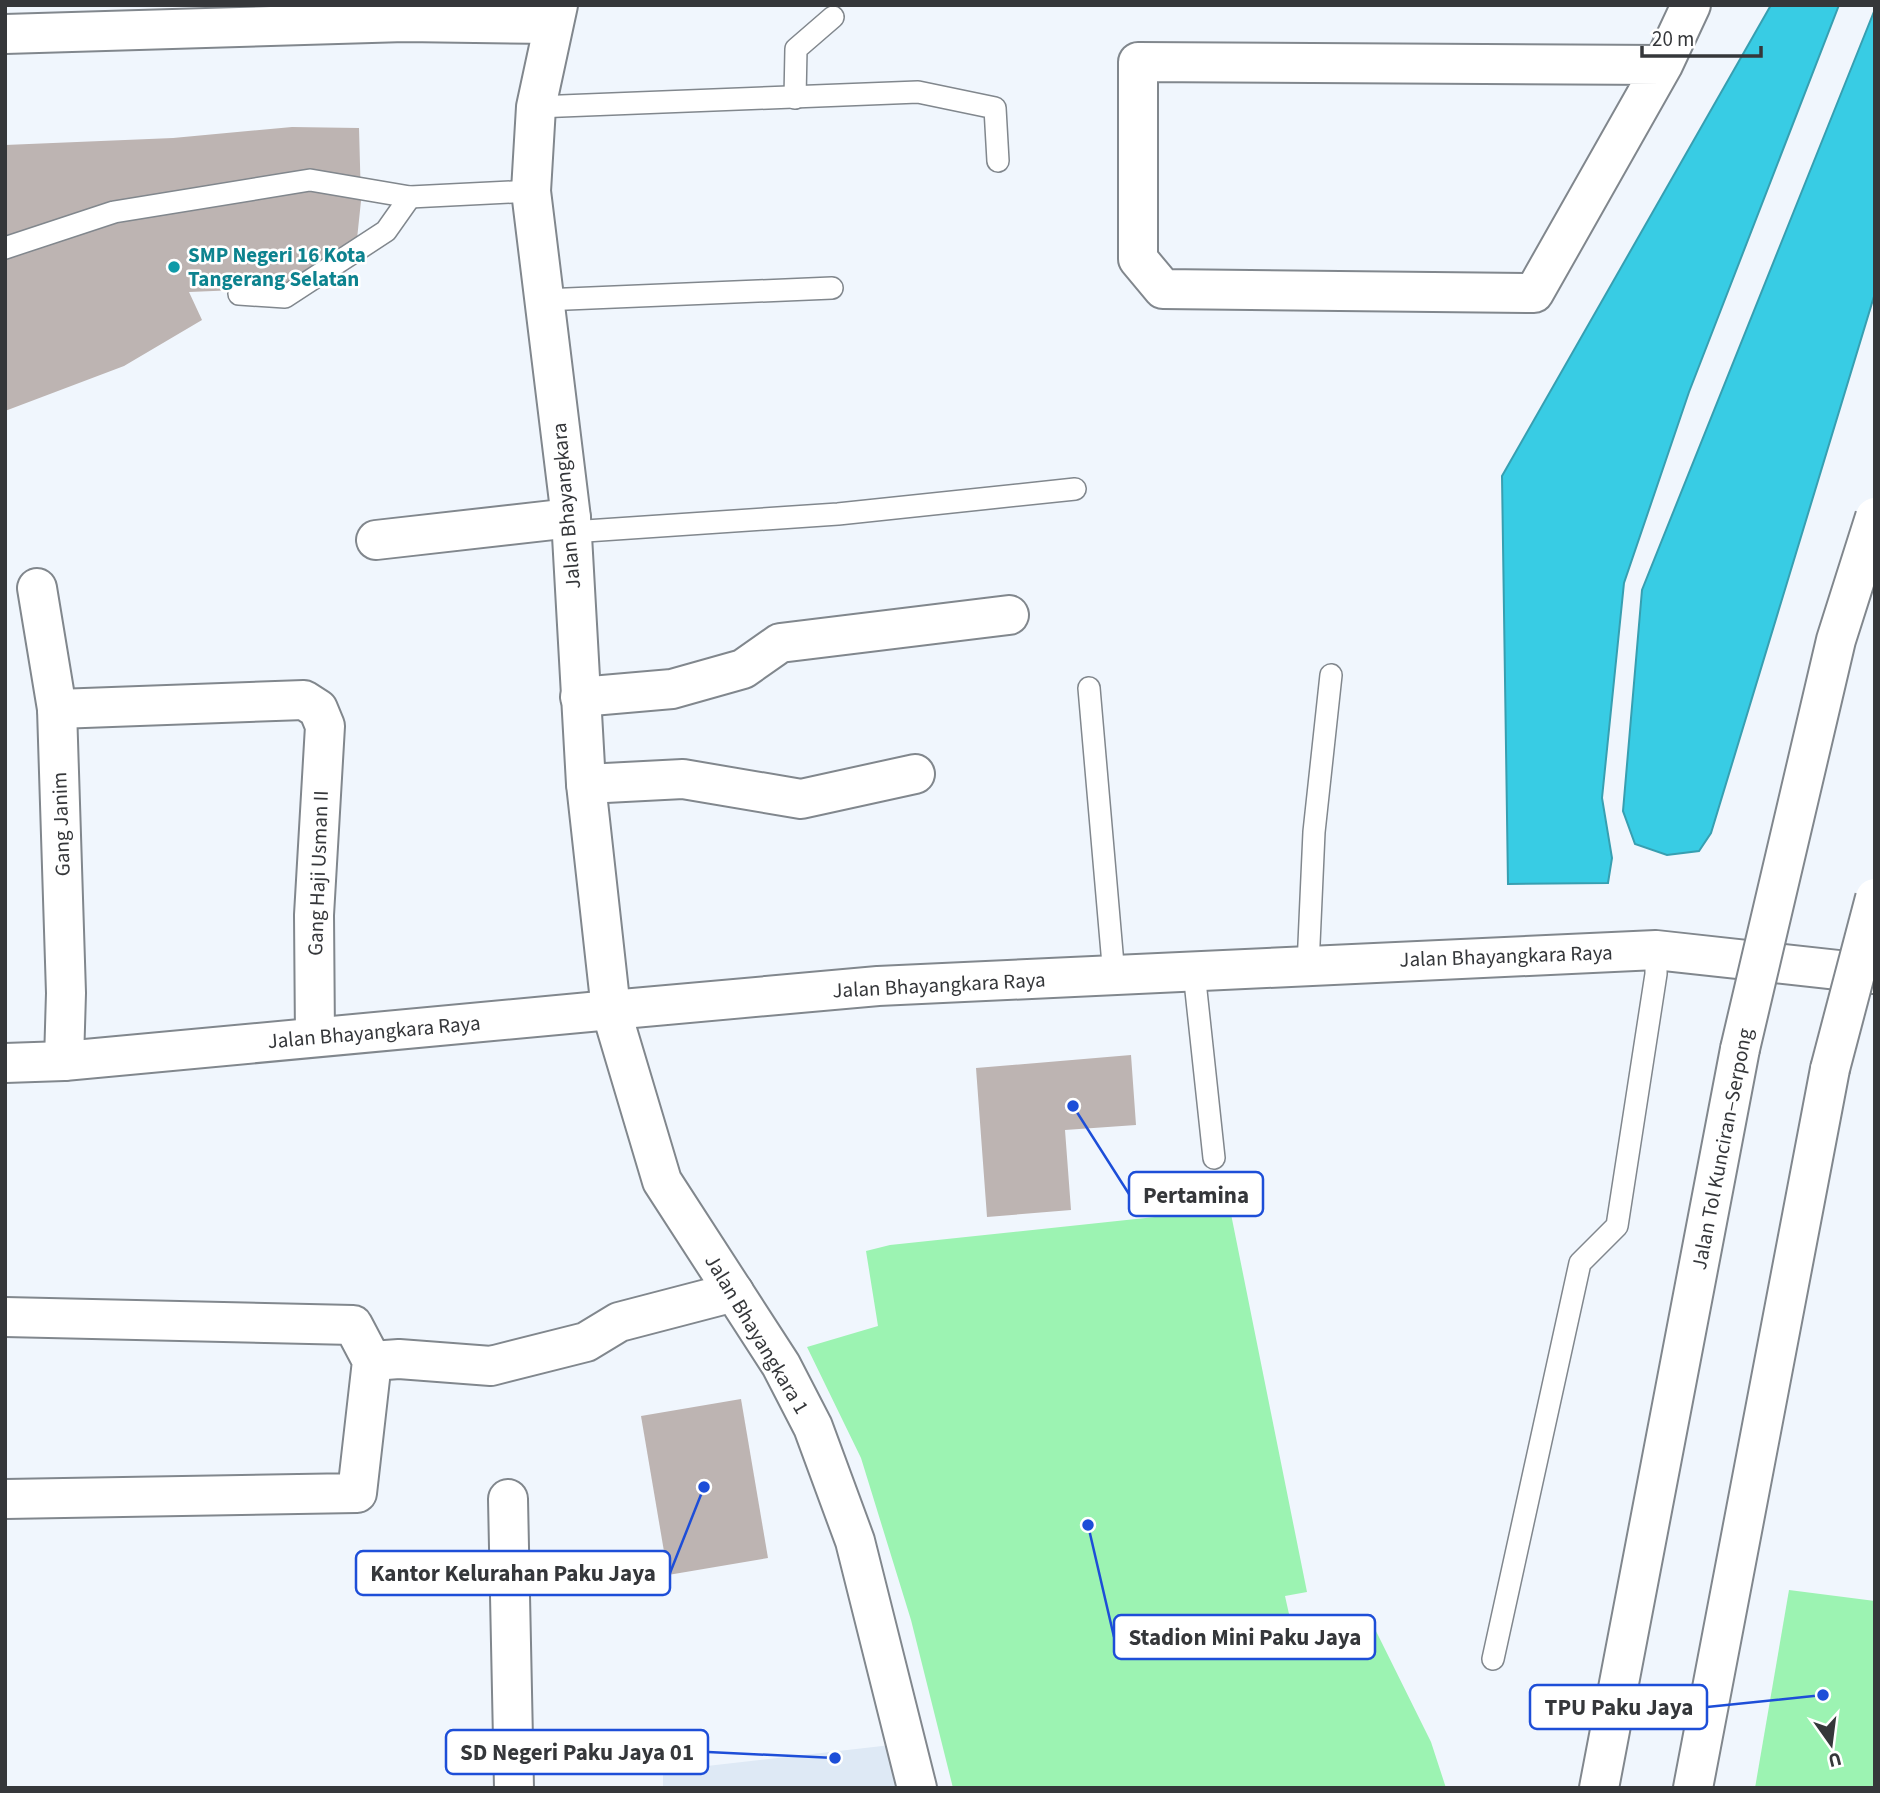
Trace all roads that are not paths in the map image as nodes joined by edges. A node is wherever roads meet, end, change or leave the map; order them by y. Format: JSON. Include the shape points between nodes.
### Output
{"nodes":[{"id":1,"x":1691,"y":5,"type":"edge"},
{"id":2,"x":556,"y":14,"type":"edge"},
{"id":3,"x":833,"y":17,"type":"dead end"},
{"id":4,"x":5,"y":34,"type":"edge"},
{"id":5,"x":1663,"y":65,"type":"junction"},
{"id":6,"x":795,"y":99,"type":"junction"},
{"id":7,"x":536,"y":107,"type":"junction"},
{"id":8,"x":998,"y":161,"type":"dead end"},
{"id":9,"x":531,"y":191,"type":"junction"},
{"id":10,"x":410,"y":197,"type":"junction"},
{"id":11,"x":5,"y":248,"type":"edge"},
{"id":12,"x":832,"y":288,"type":"dead end"},
{"id":13,"x":239,"y":294,"type":"dead end"},
{"id":14,"x":543,"y":300,"type":"junction"},
{"id":15,"x":1075,"y":489,"type":"dead end"},
{"id":16,"x":1875,"y":517,"type":"edge"},
{"id":17,"x":571,"y":525,"type":"junction"},
{"id":18,"x":376,"y":540,"type":"dead end"},
{"id":19,"x":37,"y":588,"type":"dead end"},
{"id":20,"x":1009,"y":615,"type":"dead end"},
{"id":21,"x":1331,"y":675,"type":"dead end"},
{"id":22,"x":1089,"y":688,"type":"dead end"},
{"id":23,"x":580,"y":697,"type":"junction"},
{"id":24,"x":57,"y":709,"type":"junction"},
{"id":25,"x":915,"y":774,"type":"dead end"},
{"id":26,"x":586,"y":784,"type":"junction"},
{"id":27,"x":1875,"y":898,"type":"edge"},
{"id":28,"x":1656,"y":950,"type":"junction"},
{"id":29,"x":1308,"y":966,"type":"junction"},
{"id":30,"x":1194,"y":972,"type":"junction"},
{"id":31,"x":1875,"y":974,"type":"edge"},
{"id":32,"x":1114,"y":976,"type":"junction"},
{"id":33,"x":611,"y":1010,"type":"junction"},
{"id":34,"x":315,"y":1037,"type":"junction"},
{"id":35,"x":64,"y":1061,"type":"junction"},
{"id":36,"x":5,"y":1063,"type":"edge"},
{"id":37,"x":1214,"y":1158,"type":"dead end"},
{"id":38,"x":734,"y":1292,"type":"junction"},
{"id":39,"x":5,"y":1317,"type":"edge"},
{"id":40,"x":372,"y":1361,"type":"junction"},
{"id":41,"x":5,"y":1499,"type":"edge"},
{"id":42,"x":508,"y":1499,"type":"dead end"},
{"id":43,"x":1493,"y":1659,"type":"dead end"},
{"id":44,"x":514,"y":1788,"type":"edge"},
{"id":45,"x":917,"y":1788,"type":"edge"},
{"id":46,"x":1599,"y":1788,"type":"edge"},
{"id":47,"x":1693,"y":1788,"type":"edge"}],
"edges":[{"from":1,"to":5,"type":"main road"},
{"from":2,"to":4,"type":"main road"},
{"from":2,"to":7,"type":"main road","name":"Jalan Bhayangkara"},
{"from":3,"to":6,"type":"lane","via":[[796,49]]},
{"from":5,"to":5,"type":"main road","via":[[1534,293],[1163,289],[1138,260],[1138,62]]},
{"from":6,"to":7,"type":"lane"},
{"from":6,"to":8,"type":"lane","via":[[918,92],[995,108]]},
{"from":7,"to":9,"type":"main road","name":"Jalan Bhayangkara"},
{"from":9,"to":10,"type":"lane"},
{"from":9,"to":14,"type":"main road","name":"Jalan Bhayangkara"},
{"from":10,"to":11,"type":"lane","via":[[310,180],[114,212]]},
{"from":10,"to":13,"type":"lane","via":[[386,231],[285,297]]},
{"from":12,"to":14,"type":"lane"},
{"from":14,"to":17,"type":"main road","name":"Jalan Bhayangkara"},
{"from":15,"to":17,"type":"lane","via":[[838,514]]},
{"from":16,"to":46,"type":"main road","name":"Jalan Tol Kunciran–Serpong","bridge":true,"via":[[1836,640],[1740,1049]]},
{"from":17,"to":18,"type":"main road"},
{"from":17,"to":23,"type":"main road","name":"Jalan Bhayangkara"},
{"from":19,"to":24,"type":"main road","name":"Gang Janim"},
{"from":20,"to":23,"type":"main road","via":[[780,643],[743,668],[672,689]]},
{"from":21,"to":29,"type":"lane","via":[[1314,832]]},
{"from":22,"to":32,"type":"lane"},
{"from":23,"to":26,"type":"main road","name":"Jalan Bhayangkara"},
{"from":24,"to":34,"type":"main road","name":"Gang Haji Usman II","via":[[304,701],[318,709],[325,726],[314,915]]},
{"from":24,"to":35,"type":"main road","name":"Gang Janim"},
{"from":25,"to":26,"type":"main road","via":[[801,799],[683,779]]},
{"from":26,"to":33,"type":"main road","name":"Jalan Bhayangkara"},
{"from":27,"to":47,"type":"main road","bridge":true,"via":[[1830,1069]]},
{"from":28,"to":29,"type":"main road","name":"Jalan Bhayangkara Raya"},
{"from":28,"to":31,"type":"main road","name":"Jalan Bhayangkara Raya"},
{"from":28,"to":43,"type":"lane","via":[[1617,1226],[1580,1264]]},
{"from":29,"to":30,"type":"main road","name":"Jalan Bhayangkara Raya"},
{"from":30,"to":32,"type":"main road","name":"Jalan Bhayangkara Raya"},
{"from":30,"to":37,"type":"lane"},
{"from":32,"to":33,"type":"main road","name":"Jalan Bhayangkara Raya","via":[[878,986]]},
{"from":33,"to":34,"type":"main road","name":"Jalan Bhayangkara Raya"},
{"from":33,"to":38,"type":"main road","name":"Jalan Bhayangkara 1","via":[[662,1181]]},
{"from":34,"to":35,"type":"main road","name":"Jalan Bhayangkara Raya"},
{"from":35,"to":36,"type":"main road","name":"Jalan Bhayangkara Raya"},
{"from":38,"to":40,"type":"main road","via":[[619,1322],[586,1342],[491,1366]]},
{"from":38,"to":45,"type":"main road","name":"Jalan Bhayangkara 1","via":[[800,1399],[848,1521]]},
{"from":39,"to":40,"type":"main road","via":[[353,1325]]},
{"from":40,"to":41,"type":"main road","via":[[357,1493]]},
{"from":42,"to":44,"type":"main road"}]}
